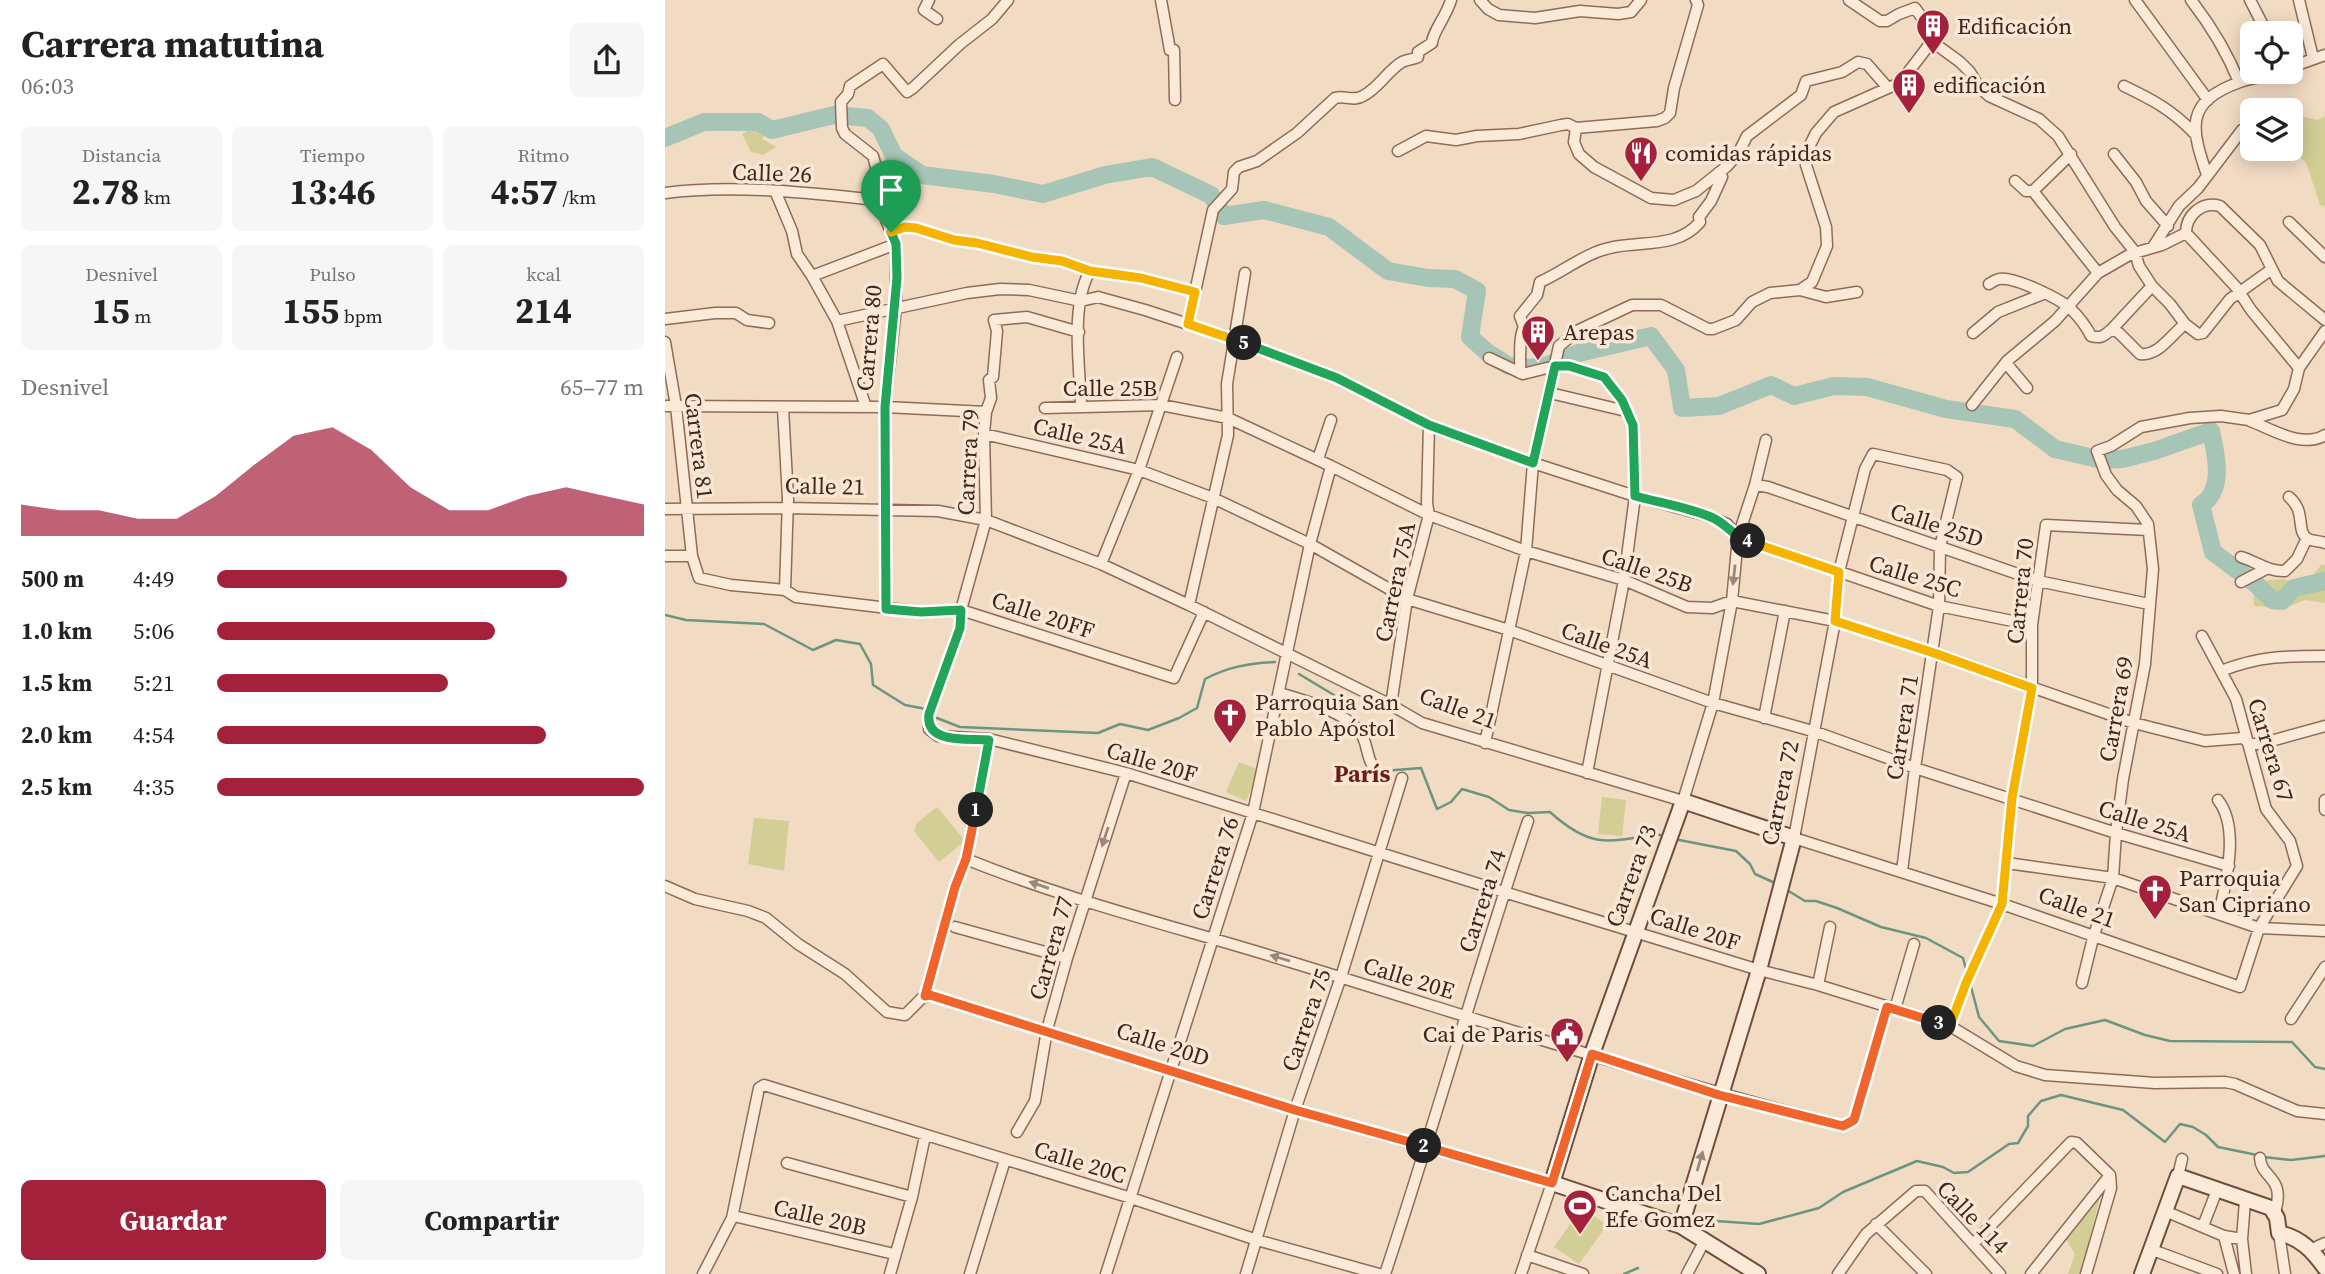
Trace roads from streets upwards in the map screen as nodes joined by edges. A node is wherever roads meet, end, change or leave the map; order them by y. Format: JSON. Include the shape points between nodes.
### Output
{"nodes":[{"id":1,"x":929,"y":0,"type":"edge"},
{"id":2,"x":1161,"y":0,"type":"edge"},
{"id":3,"x":1451,"y":0,"type":"edge"},
{"id":4,"x":1480,"y":0,"type":"edge"},
{"id":5,"x":1641,"y":0,"type":"edge"},
{"id":6,"x":1850,"y":0,"type":"edge"},
{"id":7,"x":2135,"y":0,"type":"edge"},
{"id":8,"x":2191,"y":0,"type":"edge"},
{"id":9,"x":2250,"y":0,"type":"edge"},
{"id":10,"x":2299,"y":0,"type":"edge"},
{"id":11,"x":1002,"y":2,"type":"edge"},
{"id":12,"x":1698,"y":2,"type":"edge"},
{"id":13,"x":937,"y":19,"type":"dead end"},
{"id":14,"x":2261,"y":21,"type":"edge"},
{"id":15,"x":1934,"y":43,"type":"junction"},
{"id":16,"x":2325,"y":55,"type":"edge"},
{"id":17,"x":2313,"y":58,"type":"junction"},
{"id":18,"x":2303,"y":62,"type":"edge"},
{"id":19,"x":2239,"y":82,"type":"joint"},
{"id":20,"x":2124,"y":86,"type":"dead end"},
{"id":21,"x":1888,"y":88,"type":"junction"},
{"id":22,"x":1175,"y":100,"type":"dead end"},
{"id":23,"x":2208,"y":100,"type":"junction"},
{"id":24,"x":1576,"y":128,"type":"junction"},
{"id":25,"x":2194,"y":133,"type":"junction"},
{"id":26,"x":2240,"y":133,"type":"edge"},
{"id":27,"x":1398,"y":151,"type":"dead end"},
{"id":28,"x":2071,"y":154,"type":"junction"},
{"id":29,"x":2114,"y":154,"type":"dead end"},
{"id":30,"x":1718,"y":173,"type":"junction"},
{"id":31,"x":2207,"y":175,"type":"junction"},
{"id":32,"x":2015,"y":181,"type":"dead end"},
{"id":33,"x":2033,"y":191,"type":"junction"},
{"id":34,"x":776,"y":192,"type":"junction"},
{"id":35,"x":665,"y":193,"type":"edge"},
{"id":36,"x":878,"y":200,"type":"junction"},
{"id":37,"x":2289,"y":222,"type":"dead end"},
{"id":38,"x":2168,"y":226,"type":"junction"},
{"id":39,"x":891,"y":232,"type":"junction"},
{"id":40,"x":2186,"y":233,"type":"junction"},
{"id":41,"x":896,"y":244,"type":"junction"},
{"id":42,"x":2153,"y":247,"type":"junction"},
{"id":43,"x":2136,"y":253,"type":"junction"},
{"id":44,"x":2325,"y":257,"type":"edge"},
{"id":45,"x":2272,"y":269,"type":"junction"},
{"id":46,"x":1090,"y":271,"type":"junction"},
{"id":47,"x":2098,"y":272,"type":"junction"},
{"id":48,"x":1245,"y":273,"type":"dead end"},
{"id":49,"x":812,"y":276,"type":"junction"},
{"id":50,"x":1989,"y":284,"type":"dead end"},
{"id":51,"x":2152,"y":286,"type":"junction"},
{"id":52,"x":1800,"y":290,"type":"junction"},
{"id":53,"x":1195,"y":292,"type":"junction"},
{"id":54,"x":1857,"y":292,"type":"dead end"},
{"id":55,"x":2239,"y":292,"type":"junction"},
{"id":56,"x":2043,"y":294,"type":"junction"},
{"id":57,"x":1081,"y":302,"type":"junction"},
{"id":58,"x":896,"y":307,"type":"junction"},
{"id":59,"x":2069,"y":307,"type":"junction"},
{"id":60,"x":665,"y":319,"type":"edge"},
{"id":61,"x":2325,"y":320,"type":"edge"},
{"id":62,"x":837,"y":321,"type":"junction"},
{"id":63,"x":769,"y":323,"type":"dead end"},
{"id":64,"x":1188,"y":324,"type":"junction"},
{"id":65,"x":2185,"y":324,"type":"junction"},
{"id":66,"x":2112,"y":329,"type":"junction"},
{"id":67,"x":2325,"y":331,"type":"edge"},
{"id":68,"x":1079,"y":332,"type":"junction"},
{"id":69,"x":1973,"y":333,"type":"dead end"},
{"id":70,"x":1234,"y":339,"type":"junction"},
{"id":71,"x":665,"y":342,"type":"edge"},
{"id":72,"x":666,"y":354,"type":"edge"},
{"id":73,"x":1177,"y":356,"type":"dead end"},
{"id":74,"x":1489,"y":358,"type":"dead end"},
{"id":75,"x":2006,"y":363,"type":"junction"},
{"id":76,"x":1555,"y":366,"type":"junction"},
{"id":77,"x":2299,"y":368,"type":"junction"},
{"id":78,"x":1521,"y":370,"type":"junction"},
{"id":79,"x":2027,"y":388,"type":"dead end"},
{"id":80,"x":1550,"y":393,"type":"junction"},
{"id":81,"x":1161,"y":405,"type":"junction"},
{"id":82,"x":1972,"y":405,"type":"dead end"},
{"id":83,"x":670,"y":406,"type":"edge"},
{"id":84,"x":1081,"y":406,"type":"junction"},
{"id":85,"x":866,"y":407,"type":"junction"},
{"id":86,"x":885,"y":407,"type":"junction"},
{"id":87,"x":783,"y":408,"type":"junction"},
{"id":88,"x":1045,"y":408,"type":"dead end"},
{"id":89,"x":1626,"y":411,"type":"junction"},
{"id":90,"x":986,"y":412,"type":"junction"},
{"id":91,"x":1228,"y":418,"type":"junction"},
{"id":92,"x":1331,"y":420,"type":"dead end"},
{"id":93,"x":2249,"y":420,"type":"junction"},
{"id":94,"x":1429,"y":425,"type":"junction"},
{"id":95,"x":984,"y":433,"type":"junction"},
{"id":96,"x":2325,"y":435,"type":"edge"},
{"id":97,"x":1766,"y":440,"type":"dead end"},
{"id":98,"x":1318,"y":459,"type":"junction"},
{"id":99,"x":1533,"y":463,"type":"junction"},
{"id":100,"x":1331,"y":466,"type":"junction"},
{"id":101,"x":1139,"y":470,"type":"junction"},
{"id":102,"x":1957,"y":481,"type":"joint"},
{"id":103,"x":1755,"y":485,"type":"junction"},
{"id":104,"x":1635,"y":496,"type":"junction"},
{"id":105,"x":2289,"y":497,"type":"dead end"},
{"id":106,"x":1213,"y":498,"type":"junction"},
{"id":107,"x":787,"y":508,"type":"junction"},
{"id":108,"x":665,"y":509,"type":"edge"},
{"id":109,"x":688,"y":509,"type":"junction"},
{"id":110,"x":887,"y":510,"type":"junction"},
{"id":111,"x":1429,"y":515,"type":"junction"},
{"id":112,"x":1852,"y":517,"type":"junction"},
{"id":113,"x":986,"y":520,"type":"junction"},
{"id":114,"x":2148,"y":530,"type":"junction"},
{"id":115,"x":1738,"y":537,"type":"junction"},
{"id":116,"x":2307,"y":538,"type":"junction"},
{"id":117,"x":2325,"y":543,"type":"edge"},
{"id":118,"x":1310,"y":544,"type":"junction"},
{"id":119,"x":1940,"y":547,"type":"junction"},
{"id":120,"x":1526,"y":551,"type":"junction"},
{"id":121,"x":665,"y":556,"type":"edge"},
{"id":122,"x":692,"y":556,"type":"junction"},
{"id":123,"x":2241,"y":557,"type":"dead end"},
{"id":124,"x":1101,"y":564,"type":"junction"},
{"id":125,"x":2262,"y":571,"type":"junction"},
{"id":126,"x":1839,"y":572,"type":"junction"},
{"id":127,"x":1623,"y":580,"type":"junction"},
{"id":128,"x":2038,"y":581,"type":"junction"},
{"id":129,"x":2243,"y":581,"type":"dead end"},
{"id":130,"x":785,"y":590,"type":"junction"},
{"id":131,"x":1407,"y":599,"type":"junction"},
{"id":132,"x":1732,"y":601,"type":"junction"},
{"id":133,"x":2149,"y":604,"type":"junction"},
{"id":134,"x":1189,"y":605,"type":"junction"},
{"id":135,"x":1940,"y":606,"type":"junction"},
{"id":136,"x":886,"y":609,"type":"junction"},
{"id":137,"x":961,"y":610,"type":"junction"},
{"id":138,"x":1785,"y":611,"type":"junction"},
{"id":139,"x":1204,"y":612,"type":"junction"},
{"id":140,"x":1835,"y":621,"type":"junction"},
{"id":141,"x":2032,"y":625,"type":"junction"},
{"id":142,"x":1509,"y":630,"type":"junction"},
{"id":143,"x":2202,"y":636,"type":"dead end"},
{"id":144,"x":1934,"y":653,"type":"junction"},
{"id":145,"x":1287,"y":654,"type":"junction"},
{"id":146,"x":2325,"y":656,"type":"edge"},
{"id":147,"x":1608,"y":666,"type":"junction"},
{"id":148,"x":2221,"y":671,"type":"junction"},
{"id":149,"x":2032,"y":688,"type":"junction"},
{"id":150,"x":1279,"y":693,"type":"junction"},
{"id":151,"x":1713,"y":703,"type":"junction"},
{"id":152,"x":1391,"y":705,"type":"junction"},
{"id":153,"x":1764,"y":718,"type":"junction"},
{"id":154,"x":2134,"y":723,"type":"junction"},
{"id":155,"x":2325,"y":726,"type":"edge"},
{"id":156,"x":929,"y":729,"type":"joint"},
{"id":157,"x":1816,"y":732,"type":"junction"},
{"id":158,"x":989,"y":740,"type":"junction"},
{"id":159,"x":1485,"y":743,"type":"junction"},
{"id":160,"x":2250,"y":744,"type":"junction"},
{"id":161,"x":1374,"y":768,"type":"dead end"},
{"id":162,"x":1915,"y":768,"type":"junction"},
{"id":163,"x":1126,"y":773,"type":"junction"},
{"id":164,"x":1587,"y":774,"type":"junction"},
{"id":165,"x":1402,"y":778,"type":"dead end"},
{"id":166,"x":2012,"y":798,"type":"junction"},
{"id":167,"x":2218,"y":800,"type":"dead end"},
{"id":168,"x":2325,"y":800,"type":"edge"},
{"id":169,"x":1683,"y":802,"type":"junction"},
{"id":170,"x":2325,"y":810,"type":"edge"},
{"id":171,"x":1253,"y":813,"type":"junction"},
{"id":172,"x":1528,"y":821,"type":"dead end"},
{"id":173,"x":2116,"y":833,"type":"junction"},
{"id":174,"x":1794,"y":838,"type":"junction"},
{"id":175,"x":1378,"y":851,"type":"junction"},
{"id":176,"x":966,"y":859,"type":"junction"},
{"id":177,"x":2007,"y":863,"type":"junction"},
{"id":178,"x":2229,"y":866,"type":"junction"},
{"id":179,"x":1902,"y":871,"type":"junction"},
{"id":180,"x":2113,"y":878,"type":"junction"},
{"id":181,"x":665,"y":886,"type":"edge"},
{"id":182,"x":1504,"y":892,"type":"junction"},
{"id":183,"x":1084,"y":901,"type":"junction"},
{"id":184,"x":2002,"y":904,"type":"junction"},
{"id":185,"x":2220,"y":914,"type":"junction"},
{"id":186,"x":955,"y":927,"type":"dead end"},
{"id":187,"x":1830,"y":927,"type":"dead end"},
{"id":188,"x":2259,"y":928,"type":"junction"},
{"id":189,"x":1636,"y":930,"type":"junction"},
{"id":190,"x":2325,"y":931,"type":"edge"},
{"id":191,"x":1213,"y":937,"type":"junction"},
{"id":192,"x":2093,"y":938,"type":"junction"},
{"id":193,"x":1914,"y":944,"type":"dead end"},
{"id":194,"x":1067,"y":958,"type":"junction"},
{"id":195,"x":2325,"y":967,"type":"edge"},
{"id":196,"x":1759,"y":970,"type":"junction"},
{"id":197,"x":1341,"y":977,"type":"junction"},
{"id":198,"x":2082,"y":983,"type":"dead end"},
{"id":199,"x":1818,"y":985,"type":"junction"},
{"id":200,"x":2240,"y":987,"type":"joint"},
{"id":201,"x":925,"y":996,"type":"junction"},
{"id":202,"x":1891,"y":1008,"type":"junction"},
{"id":203,"x":1465,"y":1016,"type":"junction"},
{"id":204,"x":2291,"y":1019,"type":"dead end"},
{"id":205,"x":1950,"y":1026,"type":"junction"},
{"id":206,"x":1048,"y":1030,"type":"junction"},
{"id":207,"x":1592,"y":1054,"type":"junction"},
{"id":208,"x":1171,"y":1070,"type":"junction"},
{"id":209,"x":1719,"y":1095,"type":"junction"},
{"id":210,"x":1295,"y":1110,"type":"junction"},
{"id":211,"x":2325,"y":1114,"type":"edge"},
{"id":212,"x":1017,"y":1132,"type":"dead end"},
{"id":213,"x":925,"y":1136,"type":"junction"},
{"id":214,"x":1427,"y":1147,"type":"junction"},
{"id":215,"x":2260,"y":1158,"type":"dead end"},
{"id":216,"x":2182,"y":1159,"type":"dead end"},
{"id":217,"x":1005,"y":1160,"type":"junction"},
{"id":218,"x":787,"y":1163,"type":"dead end"},
{"id":219,"x":2110,"y":1175,"type":"junction"},
{"id":220,"x":2178,"y":1176,"type":"junction"},
{"id":221,"x":1552,"y":1183,"type":"junction"},
{"id":222,"x":2217,"y":1190,"type":"junction"},
{"id":223,"x":912,"y":1197,"type":"junction"},
{"id":224,"x":1131,"y":1198,"type":"junction"},
{"id":225,"x":2245,"y":1200,"type":"junction"},
{"id":226,"x":2165,"y":1211,"type":"junction"},
{"id":227,"x":2274,"y":1212,"type":"junction"},
{"id":228,"x":738,"y":1217,"type":"dead end"},
{"id":229,"x":1875,"y":1224,"type":"junction"},
{"id":230,"x":1681,"y":1226,"type":"junction"},
{"id":231,"x":2203,"y":1226,"type":"junction"},
{"id":232,"x":2279,"y":1233,"type":"junction"},
{"id":233,"x":2224,"y":1236,"type":"junction"},
{"id":234,"x":1257,"y":1240,"type":"junction"},
{"id":235,"x":1706,"y":1240,"type":"junction"},
{"id":236,"x":2242,"y":1240,"type":"junction"},
{"id":237,"x":1974,"y":1243,"type":"junction"},
{"id":238,"x":2318,"y":1246,"type":"edge"},
{"id":239,"x":2150,"y":1249,"type":"junction"},
{"id":240,"x":894,"y":1254,"type":"junction"},
{"id":241,"x":1527,"y":1255,"type":"junction"},
{"id":242,"x":2325,"y":1268,"type":"edge"},
{"id":243,"x":1841,"y":1270,"type":"edge"},
{"id":244,"x":702,"y":1274,"type":"edge"},
{"id":245,"x":890,"y":1274,"type":"edge"},
{"id":246,"x":970,"y":1274,"type":"edge"},
{"id":247,"x":1106,"y":1274,"type":"edge"},
{"id":248,"x":1246,"y":1274,"type":"edge"},
{"id":249,"x":1379,"y":1274,"type":"edge"},
{"id":250,"x":1385,"y":1274,"type":"edge"},
{"id":251,"x":1521,"y":1274,"type":"edge"},
{"id":252,"x":1583,"y":1274,"type":"edge"},
{"id":253,"x":1686,"y":1274,"type":"edge"},
{"id":254,"x":1758,"y":1274,"type":"edge"},
{"id":255,"x":1851,"y":1274,"type":"edge"},
{"id":256,"x":1926,"y":1274,"type":"edge"},
{"id":257,"x":2000,"y":1274,"type":"edge"},
{"id":258,"x":2031,"y":1274,"type":"edge"},
{"id":259,"x":2086,"y":1274,"type":"edge"},
{"id":260,"x":2142,"y":1274,"type":"edge"},
{"id":261,"x":2217,"y":1274,"type":"edge"},
{"id":262,"x":2234,"y":1274,"type":"edge"},
{"id":263,"x":2246,"y":1274,"type":"edge"},
{"id":264,"x":2285,"y":1274,"type":"edge"}],
"edges":[{"from":1,"to":13,"type":"street","via":[[924,10]]},
{"from":2,"to":22,"type":"street","via":[[1170,50],[1174,50]]},
{"from":3,"to":53,"type":"street","via":[[1432,43],[1418,52],[1418,57],[1402,62],[1360,98],[1335,98],[1297,133],[1234,172],[1232,189],[1213,210]]},
{"from":4,"to":5,"type":"street","via":[[1499,15],[1535,18],[1580,11],[1631,12]]},
{"from":6,"to":15,"type":"street","via":[[1880,22],[1915,8]]},
{"from":7,"to":23,"type":"street"},
{"from":8,"to":19,"type":"street","via":[[2230,59]]},
{"from":9,"to":14,"type":"street"},
{"from":10,"to":17,"type":"street"},
{"from":11,"to":36,"type":"street","name":"Carrera 80","via":[[992,19],[907,92],[883,64],[850,86],[841,102],[842,128],[873,156]]},
{"from":12,"to":24,"type":"street","via":[[1670,113],[1657,121]]},
{"from":15,"to":21,"type":"street","via":[[1900,83]]},
{"from":15,"to":28,"type":"street","via":[[1970,72],[1989,96],[2039,119]]},
{"from":16,"to":17,"type":"street"},
{"from":17,"to":18,"type":"street"},
{"from":19,"to":23,"type":"street"},
{"from":20,"to":25,"type":"street","via":[[2175,114]]},
{"from":21,"to":30,"type":"street","via":[[1867,64],[1858,62],[1842,72],[1806,81],[1801,95],[1747,136],[1738,154]]},
{"from":21,"to":52,"type":"street","via":[[1834,112],[1809,148],[1806,165],[1826,228],[1827,246],[1812,282]]},
{"from":23,"to":25,"type":"street","via":[[2194,122]]},
{"from":24,"to":27,"type":"street","via":[[1567,124],[1457,140],[1426,136]]},
{"from":24,"to":30,"type":"street","via":[[1574,142],[1579,154],[1651,198],[1674,200],[1696,191]]},
{"from":25,"to":31,"type":"street"},
{"from":26,"to":31,"type":"street"},
{"from":28,"to":33,"type":"street"},
{"from":28,"to":43,"type":"street"},
{"from":29,"to":38,"type":"street"},
{"from":30,"to":78,"type":"street","via":[[1722,177],[1693,231],[1674,240],[1594,252],[1540,282],[1537,295],[1520,316],[1524,327]]},
{"from":31,"to":38,"type":"street"},
{"from":32,"to":33,"type":"street"},
{"from":33,"to":47,"type":"street"},
{"from":34,"to":35,"type":"street","name":"Calle 26"},
{"from":34,"to":36,"type":"street","name":"Calle 26"},
{"from":34,"to":49,"type":"street","via":[[797,254]]},
{"from":36,"to":39,"type":"street","name":"Carrera 80"},
{"from":37,"to":44,"type":"street"},
{"from":38,"to":42,"type":"street"},
{"from":39,"to":41,"type":"street","name":"Carrera 80"},
{"from":39,"to":46,"type":"street","via":[[905,227]]},
{"from":40,"to":42,"type":"street"},
{"from":40,"to":45,"type":"street","via":[[2189,217],[2217,205],[2260,245]]},
{"from":40,"to":55,"type":"street"},
{"from":41,"to":49,"type":"street"},
{"from":41,"to":58,"type":"street","name":"Carrera 80"},
{"from":42,"to":43,"type":"street"},
{"from":43,"to":47,"type":"street"},
{"from":43,"to":51,"type":"street"},
{"from":45,"to":55,"type":"street"},
{"from":45,"to":61,"type":"street","via":[[2284,288]]},
{"from":46,"to":53,"type":"street"},
{"from":46,"to":57,"type":"street"},
{"from":47,"to":59,"type":"street"},
{"from":48,"to":70,"type":"street"},
{"from":49,"to":62,"type":"street"},
{"from":50,"to":56,"type":"street","via":[[2008,279]]},
{"from":51,"to":65,"type":"street"},
{"from":51,"to":66,"type":"street"},
{"from":52,"to":54,"type":"street","via":[[1826,297]]},
{"from":52,"to":76,"type":"street","via":[[1770,293],[1752,302],[1737,320],[1713,329],[1661,305],[1626,307],[1579,330],[1559,346]]},
{"from":53,"to":64,"type":"street"},
{"from":55,"to":65,"type":"street","via":[[2203,333]]},
{"from":55,"to":77,"type":"street"},
{"from":56,"to":59,"type":"street"},
{"from":56,"to":69,"type":"street","via":[[1997,312]]},
{"from":57,"to":58,"type":"street","name":"Calle 25C","via":[[1029,290],[1000,289]]},
{"from":57,"to":64,"type":"street","name":"Calle 25C","via":[[1098,297]]},
{"from":57,"to":68,"type":"street"},
{"from":58,"to":62,"type":"street","name":"Calle 25C"},
{"from":58,"to":86,"type":"street","name":"Carrera 80"},
{"from":59,"to":66,"type":"street","via":[[2091,336],[2098,338]]},
{"from":59,"to":75,"type":"street"},
{"from":60,"to":63,"type":"street","via":[[736,313],[747,320]]},
{"from":62,"to":85,"type":"street"},
{"from":64,"to":70,"type":"street","name":"Calle 25C"},
{"from":65,"to":66,"type":"street","via":[[2146,355]]},
{"from":67,"to":77,"type":"street"},
{"from":68,"to":84,"type":"street"},
{"from":68,"to":90,"type":"street","name":"Carrera 79","via":[[1027,317],[995,320],[991,398]]},
{"from":70,"to":91,"type":"street","via":[[1227,384]]},
{"from":70,"to":94,"type":"street","name":"Calle 25C","via":[[1337,378]]},
{"from":71,"to":72,"type":"street","name":"Carrera 81"},
{"from":72,"to":83,"type":"street","name":"Carrera 81"},
{"from":73,"to":81,"type":"street"},
{"from":74,"to":78,"type":"street"},
{"from":75,"to":79,"type":"street"},
{"from":75,"to":82,"type":"street"},
{"from":76,"to":78,"type":"street","via":[[1537,372]]},
{"from":76,"to":80,"type":"street"},
{"from":76,"to":89,"type":"street","via":[[1604,377]]},
{"from":77,"to":93,"type":"street","via":[[2282,410]]},
{"from":80,"to":89,"type":"street"},
{"from":80,"to":99,"type":"street"},
{"from":81,"to":84,"type":"street","name":"Calle 25B"},
{"from":81,"to":91,"type":"street","name":"Calle 25B"},
{"from":81,"to":101,"type":"street"},
{"from":83,"to":87,"type":"street"},
{"from":83,"to":109,"type":"street","name":"Carrera 81"},
{"from":84,"to":88,"type":"street","name":"Calle 25B"},
{"from":85,"to":86,"type":"street"},
{"from":85,"to":87,"type":"street"},
{"from":86,"to":90,"type":"street"},
{"from":86,"to":110,"type":"street","name":"Carrera 80"},
{"from":87,"to":107,"type":"street"},
{"from":89,"to":104,"type":"street","via":[[1633,425]]},
{"from":90,"to":95,"type":"street","name":"Carrera 79"},
{"from":91,"to":98,"type":"street","name":"Calle 25B"},
{"from":91,"to":106,"type":"street"},
{"from":92,"to":98,"type":"street"},
{"from":93,"to":96,"type":"street","via":[[2291,437],[2307,440]]},
{"from":93,"to":114,"type":"street","via":[[2208,417],[2141,426],[2097,451],[2106,475],[2143,514]]},
{"from":94,"to":99,"type":"street","name":"Calle 25C"},
{"from":94,"to":111,"type":"street","name":"Carrera 75A"},
{"from":95,"to":101,"type":"street","name":"Calle 25A"},
{"from":95,"to":113,"type":"street","name":"Carrera 79"},
{"from":97,"to":103,"type":"street","name":"Carrera 73"},
{"from":98,"to":100,"type":"street","name":"Calle 25B"},
{"from":99,"to":104,"type":"street","name":"Calle 25C"},
{"from":99,"to":120,"type":"street"},
{"from":100,"to":111,"type":"street","name":"Calle 25B"},
{"from":100,"to":118,"type":"street","name":"Carrera 76"},
{"from":101,"to":106,"type":"street","name":"Calle 25A"},
{"from":101,"to":124,"type":"street"},
{"from":102,"to":112,"type":"street","name":"Carrera 72","via":[[1947,470],[1874,454],[1865,469]]},
{"from":102,"to":119,"type":"street","name":"Carrera 71"},
{"from":103,"to":112,"type":"street","name":"Calle 25D"},
{"from":103,"to":115,"type":"street","name":"Carrera 73"},
{"from":104,"to":115,"type":"street","name":"Calle 25C","via":[[1708,516],[1727,524]]},
{"from":104,"to":127,"type":"street"},
{"from":105,"to":116,"type":"street","via":[[2297,504]]},
{"from":106,"to":118,"type":"street","name":"Calle 25A"},
{"from":106,"to":134,"type":"street"},
{"from":107,"to":109,"type":"street","name":"Calle 21"},
{"from":107,"to":110,"type":"street","name":"Calle 21"},
{"from":107,"to":130,"type":"street"},
{"from":108,"to":109,"type":"street","name":"Calle 21"},
{"from":109,"to":122,"type":"street","name":"Carrera 81"},
{"from":110,"to":113,"type":"street","name":"Calle 21"},
{"from":110,"to":136,"type":"street","name":"Carrera 80"},
{"from":111,"to":120,"type":"street","name":"Calle 25B"},
{"from":111,"to":131,"type":"street","name":"Carrera 75A"},
{"from":112,"to":119,"type":"street","name":"Calle 25D"},
{"from":112,"to":126,"type":"street","name":"Carrera 72"},
{"from":113,"to":124,"type":"street","name":"Calle 21"},
{"from":113,"to":137,"type":"street","name":"Carrera 79"},
{"from":114,"to":128,"type":"street","name":"Carrera 70","via":[[2046,525]]},
{"from":114,"to":133,"type":"street","name":"Carrera 69","via":[[2153,569]]},
{"from":115,"to":126,"type":"street","name":"Calle 25C"},
{"from":115,"to":132,"type":"street","name":"Carrera 73","one_way":true},
{"from":116,"to":117,"type":"street"},
{"from":116,"to":125,"type":"street","via":[[2285,571]]},
{"from":118,"to":131,"type":"street","name":"Calle 25A"},
{"from":118,"to":145,"type":"street","name":"Carrera 76"},
{"from":119,"to":128,"type":"street","name":"Calle 25D"},
{"from":119,"to":135,"type":"street","name":"Carrera 71"},
{"from":120,"to":127,"type":"street","name":"Calle 25B"},
{"from":120,"to":142,"type":"street"},
{"from":121,"to":122,"type":"street"},
{"from":122,"to":130,"type":"street","name":"Calle 20FF","via":[[699,578]]},
{"from":123,"to":125,"type":"street","via":[[2255,561]]},
{"from":124,"to":134,"type":"street","name":"Calle 21"},
{"from":125,"to":129,"type":"street"},
{"from":126,"to":135,"type":"street","name":"Calle 25C"},
{"from":126,"to":140,"type":"street","name":"Carrera 72"},
{"from":127,"to":132,"type":"street","name":"Calle 25B","via":[[1687,607],[1712,608]]},
{"from":127,"to":147,"type":"street"},
{"from":128,"to":133,"type":"street","name":"Calle 25D"},
{"from":128,"to":141,"type":"street","name":"Carrera 70"},
{"from":130,"to":136,"type":"street","name":"Calle 20FF","via":[[796,597]]},
{"from":131,"to":142,"type":"street","name":"Calle 25A"},
{"from":131,"to":152,"type":"street","name":"Carrera 75A"},
{"from":132,"to":138,"type":"street","name":"Calle 25B"},
{"from":132,"to":151,"type":"street","name":"Carrera 73"},
{"from":133,"to":154,"type":"street","name":"Carrera 69","via":[[2145,664]]},
{"from":134,"to":139,"type":"street","name":"Calle 21"},
{"from":135,"to":141,"type":"street","name":"Calle 25C"},
{"from":135,"to":144,"type":"street","name":"Carrera 71"},
{"from":136,"to":137,"type":"street","name":"Calle 20FF"},
{"from":137,"to":139,"type":"street","name":"Calle 20FF","via":[[1174,678]]},
{"from":137,"to":156,"type":"street","name":"Carrera 79","via":[[960,628],[929,714]]},
{"from":138,"to":140,"type":"street","name":"Calle 25B"},
{"from":138,"to":153,"type":"street"},
{"from":139,"to":145,"type":"street","name":"Calle 21"},
{"from":140,"to":144,"type":"street","name":"Calle 25B"},
{"from":140,"to":157,"type":"street","name":"Carrera 72"},
{"from":141,"to":149,"type":"street","name":"Carrera 70"},
{"from":142,"to":147,"type":"street","name":"Calle 25A"},
{"from":142,"to":159,"type":"street"},
{"from":143,"to":148,"type":"street","name":"Carrera 67"},
{"from":144,"to":149,"type":"street","name":"Calle 25B"},
{"from":144,"to":162,"type":"street","name":"Carrera 71"},
{"from":145,"to":150,"type":"street","name":"Carrera 76"},
{"from":145,"to":152,"type":"street","name":"Calle 21"},
{"from":146,"to":148,"type":"street","via":[[2249,660]]},
{"from":147,"to":151,"type":"street","name":"Calle 25A"},
{"from":147,"to":164,"type":"street"},
{"from":148,"to":160,"type":"street","name":"Carrera 67","via":[[2237,699]]},
{"from":149,"to":154,"type":"street","name":"Calle 25B"},
{"from":149,"to":166,"type":"street","name":"Carrera 70"},
{"from":150,"to":161,"type":"street","via":[[1311,702],[1353,725],[1364,738]]},
{"from":150,"to":171,"type":"street","name":"Carrera 76"},
{"from":151,"to":153,"type":"street","name":"Calle 25A"},
{"from":151,"to":169,"type":"street","name":"Carrera 73"},
{"from":152,"to":159,"type":"street","name":"Calle 21","via":[[1422,723]]},
{"from":153,"to":157,"type":"street","name":"Calle 25A"},
{"from":154,"to":160,"type":"street","name":"Calle 25B","via":[[2205,741],[2237,737]]},
{"from":154,"to":173,"type":"street","name":"Carrera 69"},
{"from":155,"to":160,"type":"street","name":"Calle 25B"},
{"from":156,"to":158,"type":"street","name":"Calle 20F","via":[[937,736]]},
{"from":157,"to":162,"type":"street","name":"Calle 25A"},
{"from":157,"to":174,"type":"street","name":"Carrera 72"},
{"from":158,"to":163,"type":"street","name":"Calle 20F"},
{"from":158,"to":176,"type":"street"},
{"from":159,"to":164,"type":"street","name":"Calle 21"},
{"from":160,"to":188,"type":"street","name":"Carrera 67","via":[[2266,809],[2290,841],[2297,866]]},
{"from":162,"to":166,"type":"street","name":"Calle 25A"},
{"from":162,"to":179,"type":"street","name":"Carrera 71"},
{"from":163,"to":171,"type":"street","name":"Calle 20F"},
{"from":163,"to":183,"type":"street","name":"Carrera 77","one_way":true},
{"from":164,"to":169,"type":"street","name":"Calle 21"},
{"from":165,"to":175,"type":"street","name":"Carrera 75"},
{"from":166,"to":173,"type":"street","name":"Calle 25A"},
{"from":166,"to":177,"type":"street","name":"Carrera 70"},
{"from":167,"to":178,"type":"street","via":[[2228,821]]},
{"from":168,"to":170,"type":"street"},
{"from":169,"to":174,"type":"street","name":"Calle 21"},
{"from":169,"to":189,"type":"street","name":"Carrera 73"},
{"from":171,"to":175,"type":"street","name":"Calle 20F"},
{"from":171,"to":191,"type":"street","name":"Carrera 76"},
{"from":172,"to":182,"type":"street","name":"Carrera 74"},
{"from":173,"to":178,"type":"street","name":"Calle 25A"},
{"from":173,"to":180,"type":"street","name":"Carrera 69"},
{"from":174,"to":179,"type":"street","name":"Calle 21"},
{"from":174,"to":196,"type":"street","name":"Carrera 72"},
{"from":175,"to":182,"type":"street","name":"Calle 20F"},
{"from":175,"to":197,"type":"street","name":"Carrera 75"},
{"from":183,"to":176,"type":"street","name":"Calle 20E","one_way":true},
{"from":176,"to":201,"type":"street"},
{"from":177,"to":180,"type":"street"},
{"from":177,"to":184,"type":"street","name":"Carrera 70"},
{"from":178,"to":185,"type":"street"},
{"from":179,"to":184,"type":"street","name":"Calle 21"},
{"from":180,"to":185,"type":"street"},
{"from":180,"to":192,"type":"street","name":"Carrera 69"},
{"from":181,"to":201,"type":"street","via":[[766,918],[845,974],[887,1012],[905,1015]]},
{"from":182,"to":189,"type":"street","name":"Calle 20F"},
{"from":182,"to":203,"type":"street","name":"Carrera 74"},
{"from":183,"to":191,"type":"street","name":"Calle 20E"},
{"from":183,"to":194,"type":"street","name":"Carrera 77"},
{"from":184,"to":192,"type":"street","name":"Calle 21"},
{"from":184,"to":205,"type":"street","name":"Carrera 70"},
{"from":185,"to":188,"type":"street"},
{"from":186,"to":194,"type":"street"},
{"from":187,"to":199,"type":"street"},
{"from":188,"to":190,"type":"street"},
{"from":188,"to":200,"type":"street","name":"Carrera 67"},
{"from":189,"to":196,"type":"street","name":"Calle 20F"},
{"from":189,"to":207,"type":"street","name":"Carrera 73"},
{"from":197,"to":191,"type":"street","name":"Calle 20E","one_way":true},
{"from":191,"to":208,"type":"street","name":"Carrera 76"},
{"from":192,"to":198,"type":"street","name":"Carrera 69"},
{"from":192,"to":200,"type":"street","name":"Calle 21"},
{"from":193,"to":202,"type":"street"},
{"from":194,"to":206,"type":"street","name":"Carrera 77"},
{"from":195,"to":204,"type":"street"},
{"from":196,"to":199,"type":"street","name":"Calle 20F"},
{"from":196,"to":209,"type":"street","name":"Carrera 72"},
{"from":197,"to":203,"type":"street","name":"Calle 20E"},
{"from":197,"to":210,"type":"street","name":"Carrera 75"},
{"from":199,"to":202,"type":"street","name":"Calle 20F"},
{"from":201,"to":206,"type":"street","name":"Calle 20D"},
{"from":202,"to":205,"type":"street","name":"Calle 20F"},
{"from":202,"to":209,"type":"street","name":"Calle 20E","via":[[1854,1120],[1843,1126]]},
{"from":203,"to":207,"type":"street","name":"Calle 20E"},
{"from":203,"to":214,"type":"street","name":"Carrera 74"},
{"from":205,"to":211,"type":"street","name":"Calle 20F","via":[[2016,1066],[2045,1076],[2225,1082],[2297,1111]]},
{"from":206,"to":208,"type":"street","name":"Calle 20D"},
{"from":206,"to":212,"type":"street","name":"Carrera 77","via":[[1035,1101]]},
{"from":207,"to":209,"type":"street","name":"Calle 20E"},
{"from":207,"to":221,"type":"street","name":"Carrera 73"},
{"from":208,"to":210,"type":"street","name":"Calle 20D"},
{"from":208,"to":224,"type":"street","name":"Carrera 76"},
{"from":230,"to":209,"type":"street","name":"Carrera 72","one_way":true},
{"from":210,"to":214,"type":"street","name":"Calle 20D"},
{"from":210,"to":234,"type":"street","name":"Carrera 75"},
{"from":213,"to":217,"type":"street","name":"Calle 20C"},
{"from":213,"to":223,"type":"street"},
{"from":213,"to":244,"type":"street","name":"Calle 20C","via":[[769,1086],[759,1088],[733,1218]]},
{"from":214,"to":221,"type":"street","name":"Calle 20D"},
{"from":214,"to":250,"type":"street","name":"Carrera 74"},
{"from":215,"to":227,"type":"street","via":[[2260,1166],[2278,1191]]},
{"from":216,"to":220,"type":"street"},
{"from":217,"to":224,"type":"street","name":"Calle 20C"},
{"from":217,"to":246,"type":"street"},
{"from":218,"to":223,"type":"street"},
{"from":219,"to":237,"type":"street","via":[[2077,1143],[2067,1144]]},
{"from":219,"to":258,"type":"street"},
{"from":219,"to":259,"type":"street","via":[[2111,1188]]},
{"from":220,"to":222,"type":"street"},
{"from":220,"to":226,"type":"street"},
{"from":221,"to":230,"type":"street","name":"Calle 20D"},
{"from":221,"to":241,"type":"street","name":"Carrera 73"},
{"from":222,"to":225,"type":"street"},
{"from":222,"to":231,"type":"street"},
{"from":223,"to":240,"type":"street"},
{"from":224,"to":234,"type":"street","name":"Calle 20C"},
{"from":224,"to":247,"type":"street","name":"Carrera 76"},
{"from":225,"to":227,"type":"street"},
{"from":225,"to":236,"type":"street"},
{"from":226,"to":231,"type":"street"},
{"from":226,"to":239,"type":"street"},
{"from":227,"to":232,"type":"street"},
{"from":228,"to":240,"type":"street","name":"Calle 20B"},
{"from":229,"to":237,"type":"street","name":"Calle 114","via":[[1916,1191],[1925,1191]]},
{"from":229,"to":243,"type":"street"},
{"from":229,"to":256,"type":"street"},
{"from":230,"to":235,"type":"street","name":"Calle 20D"},
{"from":231,"to":233,"type":"street"},
{"from":232,"to":238,"type":"street"},
{"from":232,"to":264,"type":"street"},
{"from":233,"to":236,"type":"street"},
{"from":233,"to":262,"type":"street"},
{"from":234,"to":248,"type":"street","name":"Carrera 75"},
{"from":234,"to":249,"type":"street","name":"Calle 20C"},
{"from":235,"to":253,"type":"street"},
{"from":235,"to":254,"type":"street","name":"Calle 20D"},
{"from":236,"to":263,"type":"street"},
{"from":237,"to":257,"type":"street","name":"Calle 114"},
{"from":238,"to":242,"type":"street"},
{"from":239,"to":260,"type":"street"},
{"from":239,"to":261,"type":"street"},
{"from":240,"to":245,"type":"street"},
{"from":241,"to":251,"type":"street","name":"Carrera 73"},
{"from":241,"to":252,"type":"street"},
{"from":243,"to":255,"type":"street"}]}
